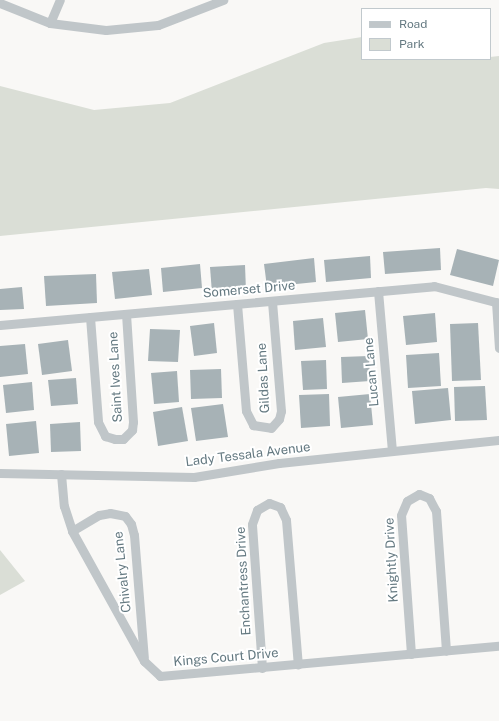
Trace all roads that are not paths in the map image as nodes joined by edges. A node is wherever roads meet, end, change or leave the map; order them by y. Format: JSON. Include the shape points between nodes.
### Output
{"nodes":[{"id":1,"x":60,"y":0,"type":"edge"},
{"id":2,"x":223,"y":0,"type":"edge"},
{"id":3,"x":0,"y":3,"type":"edge"},
{"id":4,"x":50,"y":23,"type":"junction"},
{"id":5,"x":378,"y":291,"type":"junction"},
{"id":6,"x":272,"y":301,"type":"junction"},
{"id":7,"x":498,"y":302,"type":"edge"},
{"id":8,"x":237,"y":304,"type":"junction"},
{"id":9,"x":126,"y":314,"type":"junction"},
{"id":10,"x":90,"y":317,"type":"junction"},
{"id":11,"x":0,"y":325,"type":"edge"},
{"id":12,"x":499,"y":348,"type":"edge"},
{"id":13,"x":499,"y":440,"type":"edge"},
{"id":14,"x":392,"y":450,"type":"junction"},
{"id":15,"x":0,"y":473,"type":"edge"},
{"id":16,"x":61,"y":474,"type":"junction"},
{"id":17,"x":72,"y":531,"type":"junction"},
{"id":18,"x":499,"y":646,"type":"edge"},
{"id":19,"x":446,"y":651,"type":"junction"},
{"id":20,"x":411,"y":654,"type":"junction"},
{"id":21,"x":144,"y":661,"type":"junction"},
{"id":22,"x":298,"y":664,"type":"junction"},
{"id":23,"x":262,"y":668,"type":"junction"}],
"edges":[{"from":1,"to":4,"type":"street"},
{"from":2,"to":4,"type":"street","via":[[158,25],[106,30]]},
{"from":3,"to":4,"type":"street"},
{"from":5,"to":6,"type":"street","name":"Somerset Drive"},
{"from":5,"to":7,"type":"street","name":"Somerset Drive","via":[[434,286]]},
{"from":5,"to":14,"type":"street","name":"Lucan Lane"},
{"from":6,"to":8,"type":"street","name":"Somerset Drive"},
{"from":6,"to":8,"type":"street","name":"Gildas Lane","via":[[281,411],[279,419],[271,428],[253,425],[246,411]]},
{"from":7,"to":12,"type":"street"},
{"from":8,"to":9,"type":"street","name":"Somerset Drive"},
{"from":9,"to":10,"type":"street","name":"Somerset Drive"},
{"from":9,"to":10,"type":"street","name":"Saint Ives Lane","via":[[133,422],[132,430],[123,439],[105,436],[98,422]]},
{"from":10,"to":11,"type":"street","name":"Somerset Drive"},
{"from":13,"to":14,"type":"street","name":"Lady Tessala Avenue"},
{"from":14,"to":16,"type":"street","name":"Lady Tessala Avenue","via":[[279,463],[194,477]]},
{"from":15,"to":16,"type":"street","name":"Lady Tessala Avenue"},
{"from":16,"to":17,"type":"street","name":"Kings Court Drive","via":[[64,506]]},
{"from":17,"to":21,"type":"street","name":"Kings Court Drive"},
{"from":17,"to":21,"type":"street","name":"Chivalry Lane","via":[[99,515],[110,513],[125,516],[131,524]]},
{"from":18,"to":19,"type":"street","name":"Kings Court Drive"},
{"from":19,"to":20,"type":"street","name":"Kings Court Drive"},
{"from":19,"to":20,"type":"street","name":"Knightly Drive","via":[[436,511],[429,498],[419,494],[407,501],[401,515]]},
{"from":20,"to":22,"type":"street","name":"Kings Court Drive"},
{"from":21,"to":23,"type":"street","name":"Kings Court Drive","via":[[155,673],[168,677]]},
{"from":22,"to":23,"type":"street","name":"Kings Court Drive"},
{"from":22,"to":23,"type":"street","name":"Enchantress Drive","via":[[286,520],[280,507],[269,503],[257,510],[252,524]]}]}
